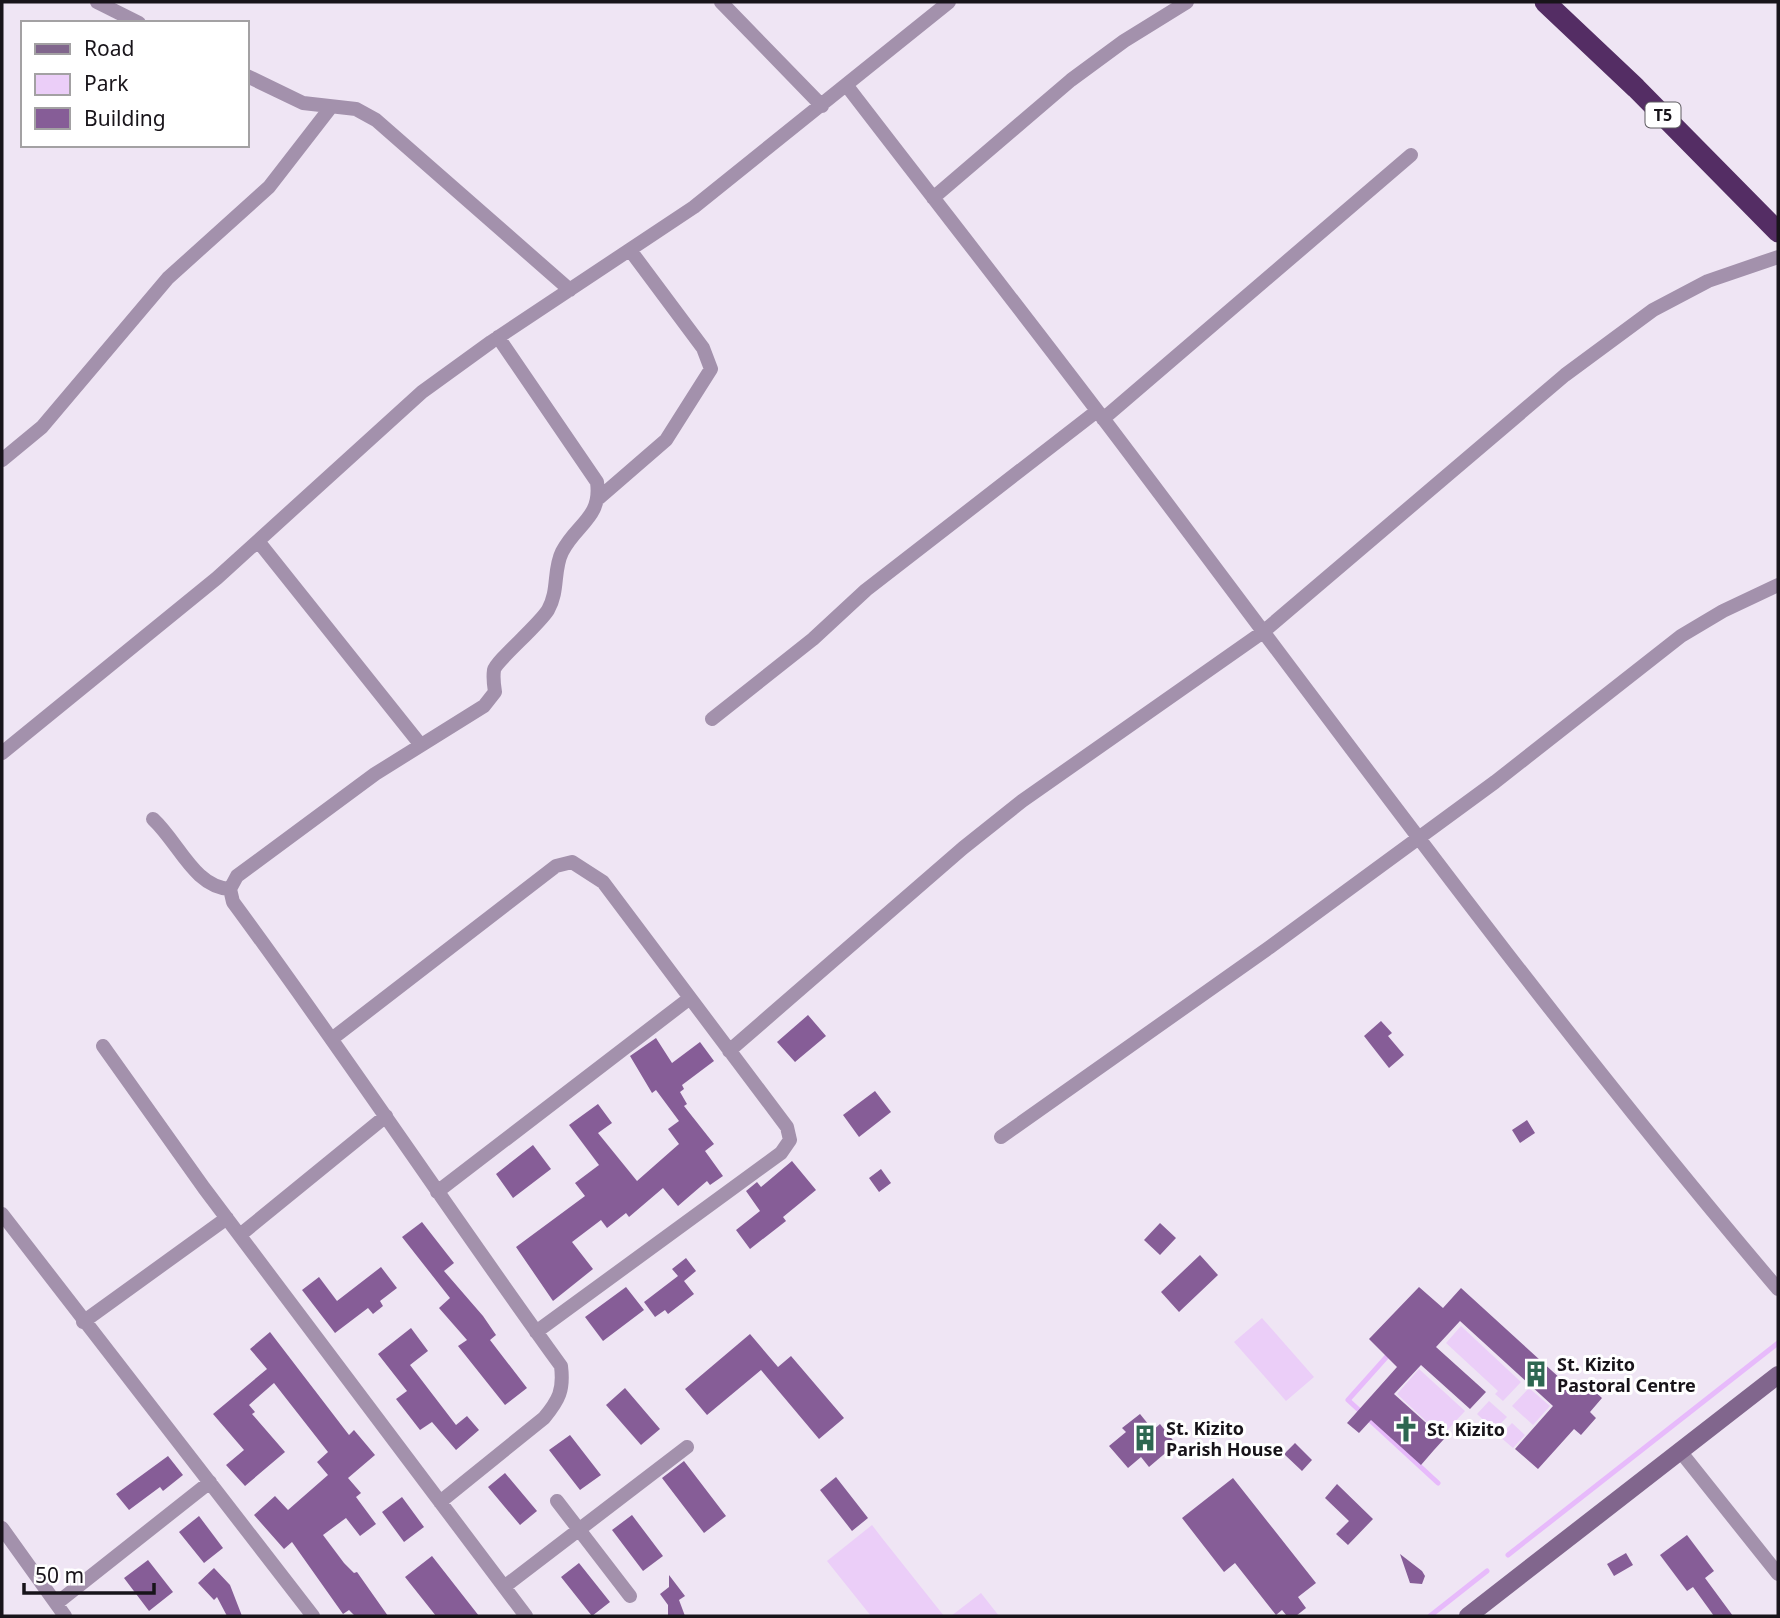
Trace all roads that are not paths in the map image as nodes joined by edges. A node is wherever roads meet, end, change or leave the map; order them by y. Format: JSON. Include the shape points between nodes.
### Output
{"nodes":[{"id":1,"x":97,"y":2,"type":"edge"},
{"id":2,"x":721,"y":2,"type":"edge"},
{"id":3,"x":949,"y":2,"type":"edge"},
{"id":4,"x":1187,"y":2,"type":"edge"},
{"id":5,"x":1546,"y":2,"type":"edge"},
{"id":6,"x":135,"y":21,"type":"edge"},
{"id":7,"x":248,"y":76,"type":"edge"},
{"id":8,"x":847,"y":86,"type":"junction"},
{"id":9,"x":822,"y":106,"type":"junction"},
{"id":10,"x":331,"y":107,"type":"junction"},
{"id":11,"x":1411,"y":155,"type":"dead end"},
{"id":12,"x":933,"y":198,"type":"junction"},
{"id":13,"x":1778,"y":232,"type":"edge"},
{"id":14,"x":630,"y":250,"type":"junction"},
{"id":15,"x":1778,"y":257,"type":"edge"},
{"id":16,"x":570,"y":290,"type":"junction"},
{"id":17,"x":498,"y":337,"type":"junction"},
{"id":18,"x":1100,"y":415,"type":"junction"},
{"id":19,"x":2,"y":460,"type":"edge"},
{"id":20,"x":599,"y":498,"type":"junction"},
{"id":21,"x":258,"y":541,"type":"junction"},
{"id":22,"x":1778,"y":585,"type":"edge"},
{"id":23,"x":1264,"y":632,"type":"junction"},
{"id":24,"x":712,"y":719,"type":"dead end"},
{"id":25,"x":420,"y":744,"type":"junction"},
{"id":26,"x":2,"y":753,"type":"edge"},
{"id":27,"x":153,"y":819,"type":"dead end"},
{"id":28,"x":1418,"y":838,"type":"junction"},
{"id":29,"x":230,"y":889,"type":"junction"},
{"id":30,"x":690,"y":998,"type":"junction"},
{"id":31,"x":334,"y":1038,"type":"junction"},
{"id":32,"x":103,"y":1046,"type":"dead end"},
{"id":33,"x":729,"y":1051,"type":"junction"},
{"id":34,"x":386,"y":1116,"type":"junction"},
{"id":35,"x":1001,"y":1137,"type":"dead end"},
{"id":36,"x":437,"y":1192,"type":"junction"},
{"id":37,"x":2,"y":1214,"type":"edge"},
{"id":38,"x":227,"y":1218,"type":"junction"},
{"id":39,"x":240,"y":1235,"type":"junction"},
{"id":40,"x":1778,"y":1289,"type":"edge"},
{"id":41,"x":83,"y":1322,"type":"junction"},
{"id":42,"x":536,"y":1332,"type":"junction"},
{"id":43,"x":1778,"y":1375,"type":"edge"},
{"id":44,"x":687,"y":1447,"type":"dead end"},
{"id":45,"x":1680,"y":1451,"type":"junction"},
{"id":46,"x":209,"y":1482,"type":"junction"},
{"id":47,"x":557,"y":1501,"type":"dead end"},
{"id":48,"x":440,"y":1502,"type":"junction"},
{"id":49,"x":2,"y":1528,"type":"edge"},
{"id":50,"x":580,"y":1529,"type":"junction"},
{"id":51,"x":1778,"y":1574,"type":"edge"},
{"id":52,"x":504,"y":1587,"type":"junction"},
{"id":53,"x":630,"y":1596,"type":"dead end"},
{"id":54,"x":57,"y":1603,"type":"junction"},
{"id":55,"x":65,"y":1616,"type":"edge"},
{"id":56,"x":313,"y":1616,"type":"edge"},
{"id":57,"x":526,"y":1616,"type":"edge"},
{"id":58,"x":1468,"y":1616,"type":"edge"}],
"edges":[{"from":1,"to":6,"type":"street"},
{"from":2,"to":9,"type":"street"},
{"from":3,"to":8,"type":"street"},
{"from":4,"to":12,"type":"street","via":[[1071,80]]},
{"from":5,"to":13,"type":"highway","number":"T5"},
{"from":7,"to":10,"type":"street","via":[[303,103]]},
{"from":8,"to":9,"type":"street"},
{"from":8,"to":12,"type":"street"},
{"from":9,"to":14,"type":"street","via":[[694,207]]},
{"from":10,"to":16,"type":"street","via":[[356,109],[376,120]]},
{"from":10,"to":19,"type":"street","via":[[269,187],[168,278],[42,427]]},
{"from":11,"to":18,"type":"street"},
{"from":12,"to":18,"type":"street"},
{"from":14,"to":16,"type":"street"},
{"from":14,"to":20,"type":"street","via":[[703,348],[711,369],[666,440]]},
{"from":15,"to":23,"type":"street","via":[[1708,281],[1653,310],[1565,375]]},
{"from":16,"to":17,"type":"street"},
{"from":17,"to":20,"type":"street","via":[[597,482]]},
{"from":17,"to":21,"type":"street","via":[[422,393]]},
{"from":18,"to":23,"type":"street"},
{"from":18,"to":24,"type":"street","via":[[866,590],[813,639]]},
{"from":20,"to":25,"type":"street","via":[[593,513],[563,549],[550,607],[494,670],[495,692],[484,706]]},
{"from":21,"to":25,"type":"street"},
{"from":21,"to":26,"type":"street"},
{"from":22,"to":28,"type":"street","via":[[1681,636]]},
{"from":23,"to":28,"type":"street"},
{"from":23,"to":33,"type":"street","via":[[962,848]]},
{"from":25,"to":29,"type":"street","via":[[237,876]]},
{"from":27,"to":29,"type":"street","via":[[204,881]]},
{"from":28,"to":35,"type":"street"},
{"from":28,"to":40,"type":"street","via":[[1665,1155]]},
{"from":29,"to":31,"type":"street","via":[[233,902]]},
{"from":30,"to":31,"type":"street","via":[[603,882],[572,862],[556,866]]},
{"from":30,"to":33,"type":"street"},
{"from":30,"to":36,"type":"street"},
{"from":31,"to":34,"type":"street"},
{"from":32,"to":38,"type":"street"},
{"from":33,"to":42,"type":"street","via":[[787,1127],[790,1140],[782,1153]]},
{"from":34,"to":36,"type":"street"},
{"from":34,"to":39,"type":"street"},
{"from":36,"to":42,"type":"street"},
{"from":37,"to":41,"type":"street"},
{"from":38,"to":39,"type":"street"},
{"from":38,"to":41,"type":"street"},
{"from":39,"to":48,"type":"street"},
{"from":41,"to":46,"type":"street"},
{"from":42,"to":48,"type":"street","via":[[561,1366],[564,1386],[559,1401]]},
{"from":43,"to":45,"type":"main road"},
{"from":44,"to":50,"type":"street"},
{"from":45,"to":51,"type":"street"},
{"from":45,"to":58,"type":"main road"},
{"from":46,"to":54,"type":"street"},
{"from":46,"to":56,"type":"street"},
{"from":47,"to":50,"type":"street"},
{"from":48,"to":52,"type":"street"},
{"from":49,"to":54,"type":"street"},
{"from":50,"to":52,"type":"street"},
{"from":50,"to":53,"type":"street"},
{"from":52,"to":57,"type":"street"},
{"from":54,"to":55,"type":"street"}]}
